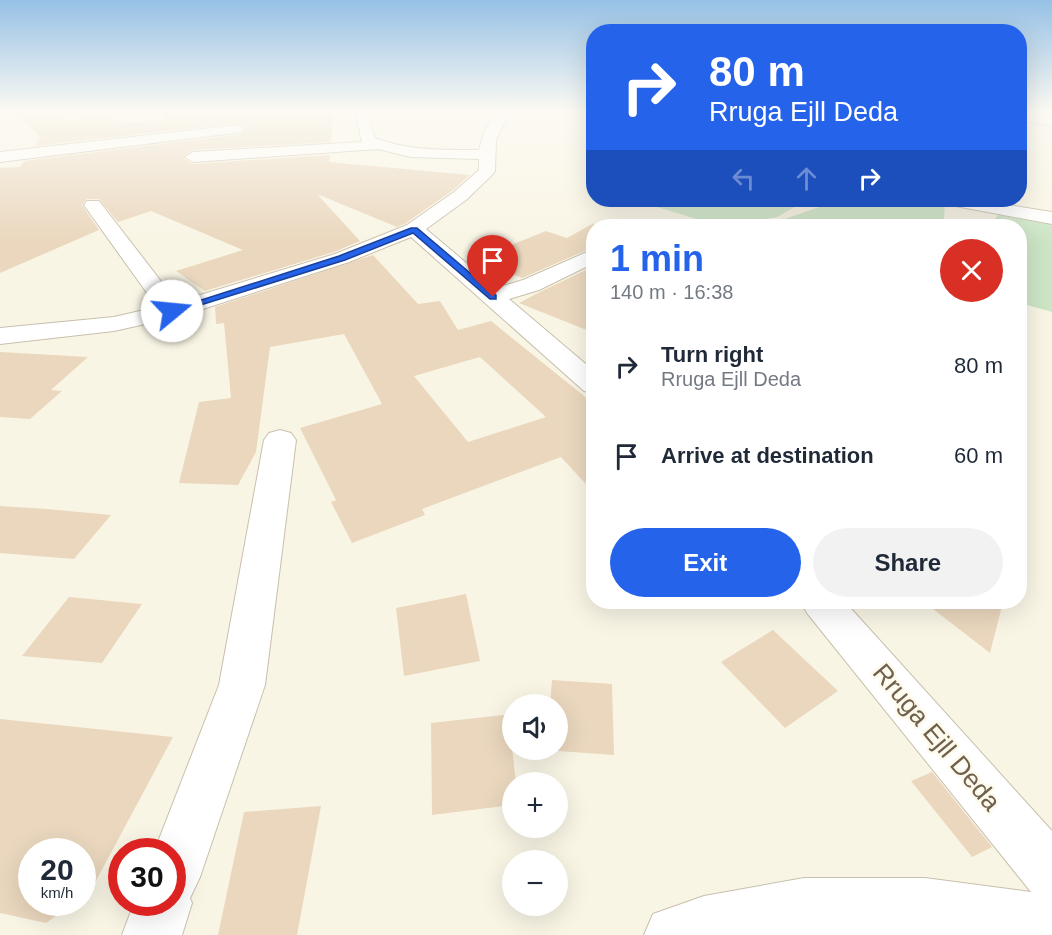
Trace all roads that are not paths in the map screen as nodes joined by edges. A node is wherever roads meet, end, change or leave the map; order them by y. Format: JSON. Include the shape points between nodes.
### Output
{"nodes":[{"id":1,"x":229,"y":155,"type":"edge"},
{"id":2,"x":463,"y":155,"type":"edge"},
{"id":3,"x":485,"y":155,"type":"joint"},
{"id":4,"x":193,"y":157,"type":"dead end"},
{"id":5,"x":93,"y":205,"type":"dead end"},
{"id":6,"x":990,"y":207,"type":"edge"},
{"id":7,"x":1052,"y":218,"type":"edge"},
{"id":8,"x":414,"y":230,"type":"junction"},
{"id":9,"x":586,"y":259,"type":"edge"},
{"id":10,"x":493,"y":297,"type":"junction"},
{"id":11,"x":172,"y":311,"type":"junction"},
{"id":12,"x":0,"y":336,"type":"edge"},
{"id":13,"x":586,"y":379,"type":"edge"},
{"id":14,"x":280,"y":440,"type":"dead end"},
{"id":15,"x":827,"y":609,"type":"edge"},
{"id":16,"x":186,"y":839,"type":"edge"},
{"id":17,"x":1052,"y":873,"type":"edge"},
{"id":18,"x":159,"y":916,"type":"edge"},
{"id":19,"x":1052,"y":924,"type":"edge"},
{"id":20,"x":152,"y":935,"type":"edge"},
{"id":21,"x":675,"y":935,"type":"edge"}],
"edges":[{"from":1,"to":4,"type":"street"},
{"from":2,"to":3,"type":"street"},
{"from":3,"to":8,"type":"street","via":[[487,171]]},
{"from":5,"to":11,"type":"street"},
{"from":6,"to":7,"type":"street"},
{"from":8,"to":10,"type":"street"},
{"from":8,"to":11,"type":"street","via":[[342,258]]},
{"from":9,"to":10,"type":"street","via":[[531,285]]},
{"from":10,"to":13,"type":"street"},
{"from":11,"to":12,"type":"street","via":[[114,324]]},
{"from":14,"to":16,"type":"street","via":[[242,685]]},
{"from":15,"to":17,"type":"street","name":"Rruga Ejll Deda"},
{"from":18,"to":20,"type":"street"},
{"from":19,"to":21,"type":"street","via":[[925,907],[804,907]]}]}
